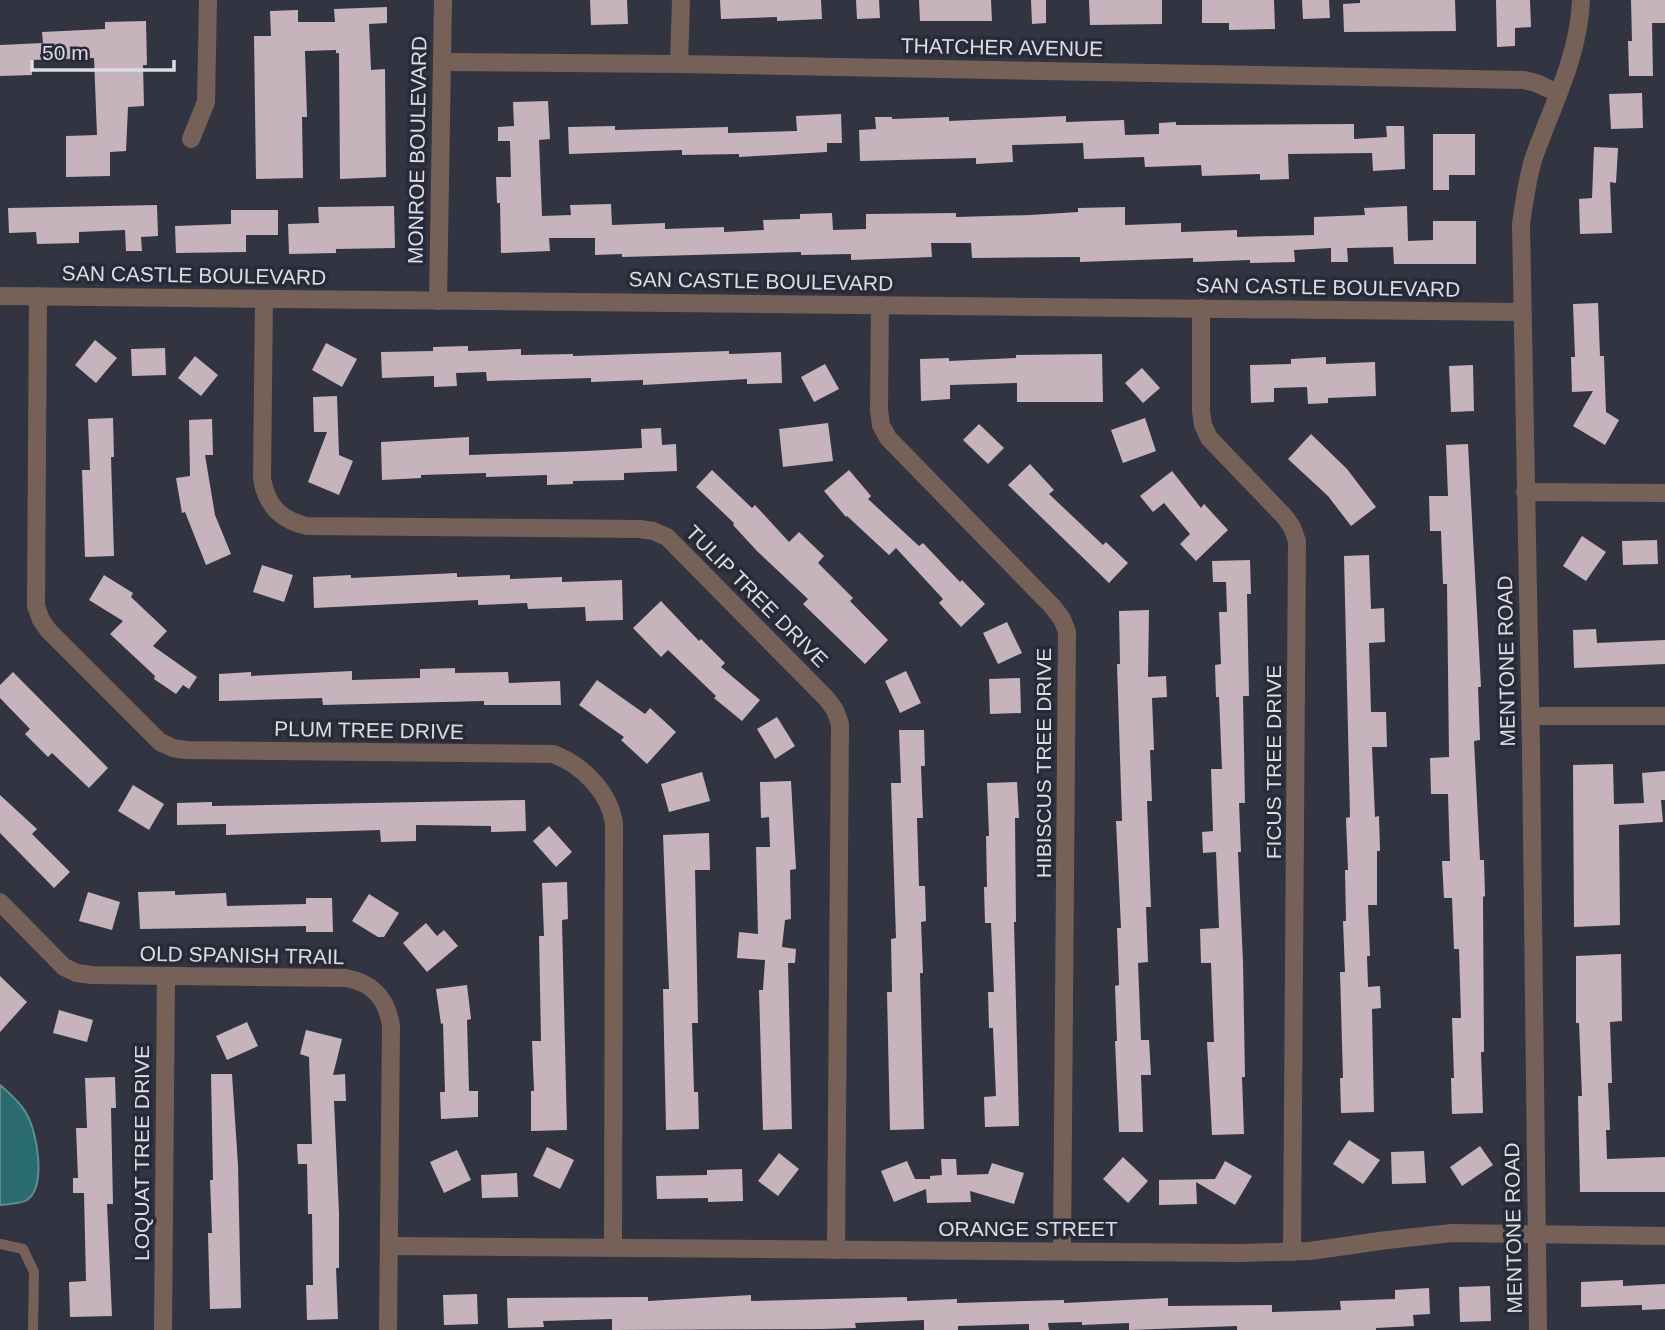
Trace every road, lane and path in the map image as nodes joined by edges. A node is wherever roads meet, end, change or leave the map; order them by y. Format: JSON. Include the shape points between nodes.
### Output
{"nodes":[{"id":1,"x":208,"y":0,"type":"edge"},
{"id":2,"x":443,"y":0,"type":"edge"},
{"id":3,"x":681,"y":0,"type":"edge"},
{"id":4,"x":1581,"y":0,"type":"edge"},
{"id":5,"x":442,"y":62,"type":"junction"},
{"id":6,"x":679,"y":64,"type":"junction"},
{"id":7,"x":1558,"y":93,"type":"junction"},
{"id":8,"x":191,"y":139,"type":"dead end"},
{"id":9,"x":0,"y":296,"type":"edge"},
{"id":10,"x":38,"y":296,"type":"junction"},
{"id":11,"x":264,"y":299,"type":"junction"},
{"id":12,"x":438,"y":301,"type":"junction"},
{"id":13,"x":880,"y":305,"type":"junction"},
{"id":14,"x":1201,"y":308,"type":"junction"},
{"id":15,"x":1521,"y":312,"type":"junction"},
{"id":16,"x":1525,"y":492,"type":"junction"},
{"id":17,"x":1665,"y":493,"type":"edge"},
{"id":18,"x":1530,"y":716,"type":"junction"},
{"id":19,"x":1665,"y":716,"type":"edge"},
{"id":20,"x":0,"y":902,"type":"edge"},
{"id":21,"x":166,"y":976,"type":"junction"},
{"id":22,"x":1536,"y":1234,"type":"junction"},
{"id":23,"x":1665,"y":1236,"type":"edge"},
{"id":24,"x":0,"y":1244,"type":"edge"},
{"id":25,"x":389,"y":1246,"type":"junction"},
{"id":26,"x":613,"y":1248,"type":"junction"},
{"id":27,"x":836,"y":1250,"type":"junction"},
{"id":28,"x":1062,"y":1251,"type":"junction"},
{"id":29,"x":1292,"y":1252,"type":"junction"},
{"id":30,"x":33,"y":1330,"type":"edge"},
{"id":31,"x":163,"y":1330,"type":"edge"},
{"id":32,"x":388,"y":1330,"type":"edge"},
{"id":33,"x":1538,"y":1330,"type":"edge"}],
"edges":[{"from":1,"to":8,"type":"street","via":[[206,102]]},
{"from":2,"to":5,"type":"street","name":"MONROE BOULEVARD"},
{"from":3,"to":6,"type":"street"},
{"from":4,"to":7,"type":"street","name":"MENTONE ROAD","via":[[1577,34]]},
{"from":5,"to":6,"type":"street","name":"THATCHER AVENUE"},
{"from":5,"to":12,"type":"street","name":"MONROE BOULEVARD"},
{"from":6,"to":7,"type":"street","name":"THATCHER AVENUE","via":[[1524,80]]},
{"from":7,"to":15,"type":"street","name":"MENTONE ROAD","via":[[1525,193]]},
{"from":9,"to":10,"type":"street","name":"SAN CASTLE BOULEVARD"},
{"from":10,"to":11,"type":"street","name":"SAN CASTLE BOULEVARD"},
{"from":10,"to":26,"type":"street","name":"PLUM TREE DRIVE","via":[[37,606],[49,631],[160,742],[187,750],[553,754],[578,768],[606,797],[614,824]]},
{"from":11,"to":12,"type":"street","name":"SAN CASTLE BOULEVARD"},
{"from":11,"to":27,"type":"street","name":"TULIP TREE DRIVE","via":[[262,478],[264,492],[281,516],[307,526],[653,531],[667,537],[835,710],[840,724]]},
{"from":12,"to":13,"type":"street","name":"SAN CASTLE BOULEVARD"},
{"from":13,"to":14,"type":"street","name":"SAN CASTLE BOULEVARD"},
{"from":13,"to":28,"type":"street","name":"HIBISCUS TREE DRIVE","via":[[879,410],[888,438],[1053,607],[1066,632]]},
{"from":14,"to":15,"type":"street","name":"SAN CASTLE BOULEVARD"},
{"from":14,"to":29,"type":"street","name":"FICUS TREE DRIVE","via":[[1203,425],[1209,438],[1284,516],[1297,541]]},
{"from":15,"to":16,"type":"street","name":"MENTONE ROAD"},
{"from":16,"to":17,"type":"street"},
{"from":16,"to":18,"type":"street","name":"MENTONE ROAD"},
{"from":18,"to":19,"type":"street"},
{"from":18,"to":22,"type":"street","name":"MENTONE ROAD"},
{"from":20,"to":21,"type":"street","name":"OLD SPANISH TRAIL","via":[[64,967],[77,973]]},
{"from":21,"to":25,"type":"street","name":"OLD SPANISH TRAIL","via":[[346,978],[373,988],[383,998],[391,1026]]},
{"from":21,"to":31,"type":"street","name":"LOQUAT TREE DRIVE"},
{"from":22,"to":23,"type":"street","name":"ORANGE STREET"},
{"from":22,"to":29,"type":"street","name":"ORANGE STREET","via":[[1431,1234]]},
{"from":22,"to":33,"type":"street","name":"MENTONE ROAD"},
{"from":24,"to":30,"type":"lane","via":[[23,1249],[34,1272]]},
{"from":25,"to":26,"type":"street","name":"ORANGE STREET"},
{"from":25,"to":32,"type":"street","name":"OLD SPANISH TRAIL"},
{"from":26,"to":27,"type":"street","name":"ORANGE STREET"},
{"from":27,"to":28,"type":"street","name":"ORANGE STREET"},
{"from":28,"to":29,"type":"street","name":"ORANGE STREET"}]}
